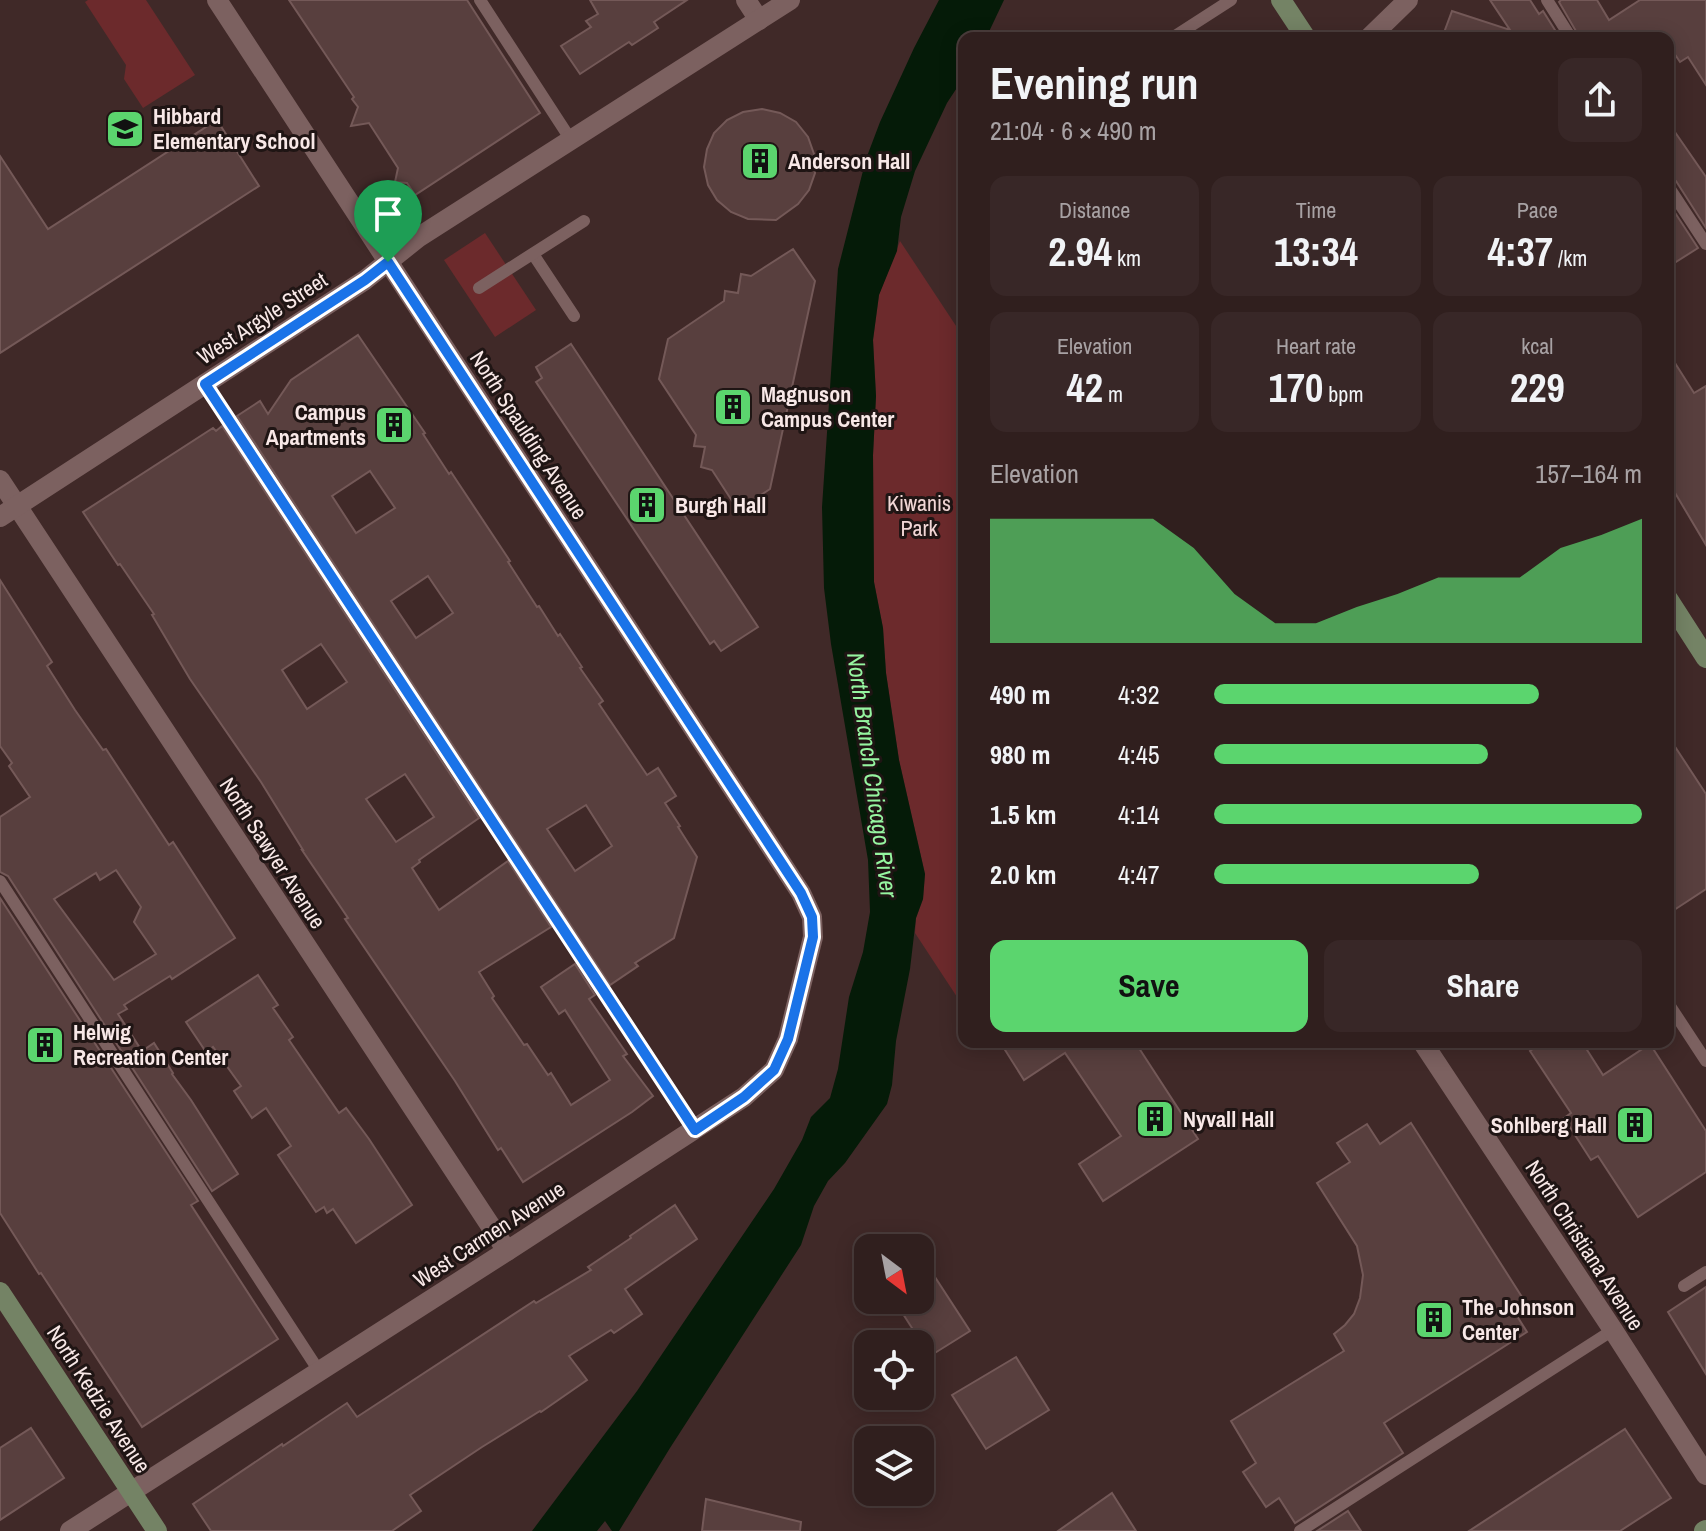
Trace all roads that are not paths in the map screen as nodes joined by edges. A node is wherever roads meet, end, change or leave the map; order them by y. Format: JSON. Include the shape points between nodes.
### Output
{"nodes":[{"id":1,"x":217,"y":0,"type":"edge"},
{"id":2,"x":480,"y":0,"type":"edge"},
{"id":3,"x":746,"y":0,"type":"edge"},
{"id":4,"x":790,"y":0,"type":"edge"},
{"id":5,"x":1231,"y":0,"type":"edge"},
{"id":6,"x":1281,"y":0,"type":"edge"},
{"id":7,"x":1408,"y":0,"type":"edge"},
{"id":8,"x":1547,"y":0,"type":"edge"},
{"id":9,"x":759,"y":20,"type":"junction"},
{"id":10,"x":1181,"y":32,"type":"edge"},
{"id":11,"x":1302,"y":32,"type":"edge"},
{"id":12,"x":1375,"y":32,"type":"edge"},
{"id":13,"x":1567,"y":32,"type":"edge"},
{"id":14,"x":571,"y":140,"type":"junction"},
{"id":15,"x":1674,"y":195,"type":"edge"},
{"id":16,"x":584,"y":221,"type":"dead end"},
{"id":17,"x":1706,"y":244,"type":"edge"},
{"id":18,"x":533,"y":254,"type":"junction"},
{"id":19,"x":388,"y":262,"type":"junction"},
{"id":20,"x":479,"y":288,"type":"dead end"},
{"id":21,"x":574,"y":316,"type":"dead end"},
{"id":22,"x":205,"y":384,"type":"junction"},
{"id":23,"x":0,"y":480,"type":"edge"},
{"id":24,"x":8,"y":511,"type":"edge"},
{"id":25,"x":1674,"y":608,"type":"edge"},
{"id":26,"x":1706,"y":658,"type":"edge"},
{"id":27,"x":0,"y":881,"type":"edge"},
{"id":28,"x":802,"y":896,"type":"joint"},
{"id":29,"x":1674,"y":1012,"type":"edge"},
{"id":30,"x":1426,"y":1048,"type":"edge"},
{"id":31,"x":1706,"y":1061,"type":"edge"},
{"id":32,"x":695,"y":1130,"type":"junction"},
{"id":33,"x":507,"y":1251,"type":"junction"},
{"id":34,"x":1706,"y":1272,"type":"edge"},
{"id":35,"x":1684,"y":1286,"type":"dead end"},
{"id":36,"x":0,"y":1292,"type":"edge"},
{"id":37,"x":1613,"y":1330,"type":"junction"},
{"id":38,"x":319,"y":1371,"type":"junction"},
{"id":39,"x":1706,"y":1475,"type":"edge"},
{"id":40,"x":131,"y":1492,"type":"junction"},
{"id":41,"x":70,"y":1531,"type":"edge"},
{"id":42,"x":157,"y":1531,"type":"edge"},
{"id":43,"x":1300,"y":1531,"type":"edge"}],
"edges":[{"from":1,"to":19,"type":"street","name":"North Spaulding Avenue"},
{"from":2,"to":14,"type":"lane"},
{"from":3,"to":9,"type":"street"},
{"from":4,"to":9,"type":"street","name":"West Argyle Street"},
{"from":5,"to":10,"type":"lane"},
{"from":6,"to":11,"type":"main road"},
{"from":7,"to":12,"type":"street"},
{"from":8,"to":13,"type":"lane"},
{"from":9,"to":14,"type":"street","name":"West Argyle Street"},
{"from":14,"to":19,"type":"street","name":"West Argyle Street"},
{"from":15,"to":17,"type":"lane"},
{"from":16,"to":18,"type":"lane"},
{"from":18,"to":20,"type":"lane"},
{"from":18,"to":21,"type":"lane"},
{"from":19,"to":22,"type":"street","name":"West Argyle Street"},
{"from":19,"to":28,"type":"street","name":"North Spaulding Avenue"},
{"from":22,"to":24,"type":"street","name":"West Argyle Street"},
{"from":22,"to":32,"type":"lane"},
{"from":23,"to":24,"type":"street","name":"North Sawyer Avenue"},
{"from":24,"to":33,"type":"street","name":"North Sawyer Avenue"},
{"from":25,"to":26,"type":"main road"},
{"from":27,"to":38,"type":"lane"},
{"from":28,"to":32,"type":"street","name":"West Carmen Avenue","via":[[812,917],[813,937],[788,1039],[774,1070]]},
{"from":29,"to":31,"type":"lane"},
{"from":30,"to":37,"type":"street","name":"North Christiana Avenue"},
{"from":32,"to":33,"type":"street","name":"West Carmen Avenue"},
{"from":33,"to":38,"type":"street","name":"West Carmen Avenue"},
{"from":34,"to":35,"type":"lane"},
{"from":36,"to":40,"type":"main road","name":"North Kedzie Avenue"},
{"from":37,"to":39,"type":"street","name":"North Christiana Avenue"},
{"from":37,"to":43,"type":"lane"},
{"from":38,"to":40,"type":"street","name":"West Carmen Avenue"},
{"from":40,"to":41,"type":"street","name":"West Carmen Avenue"},
{"from":40,"to":42,"type":"main road","name":"North Kedzie Avenue"}]}
